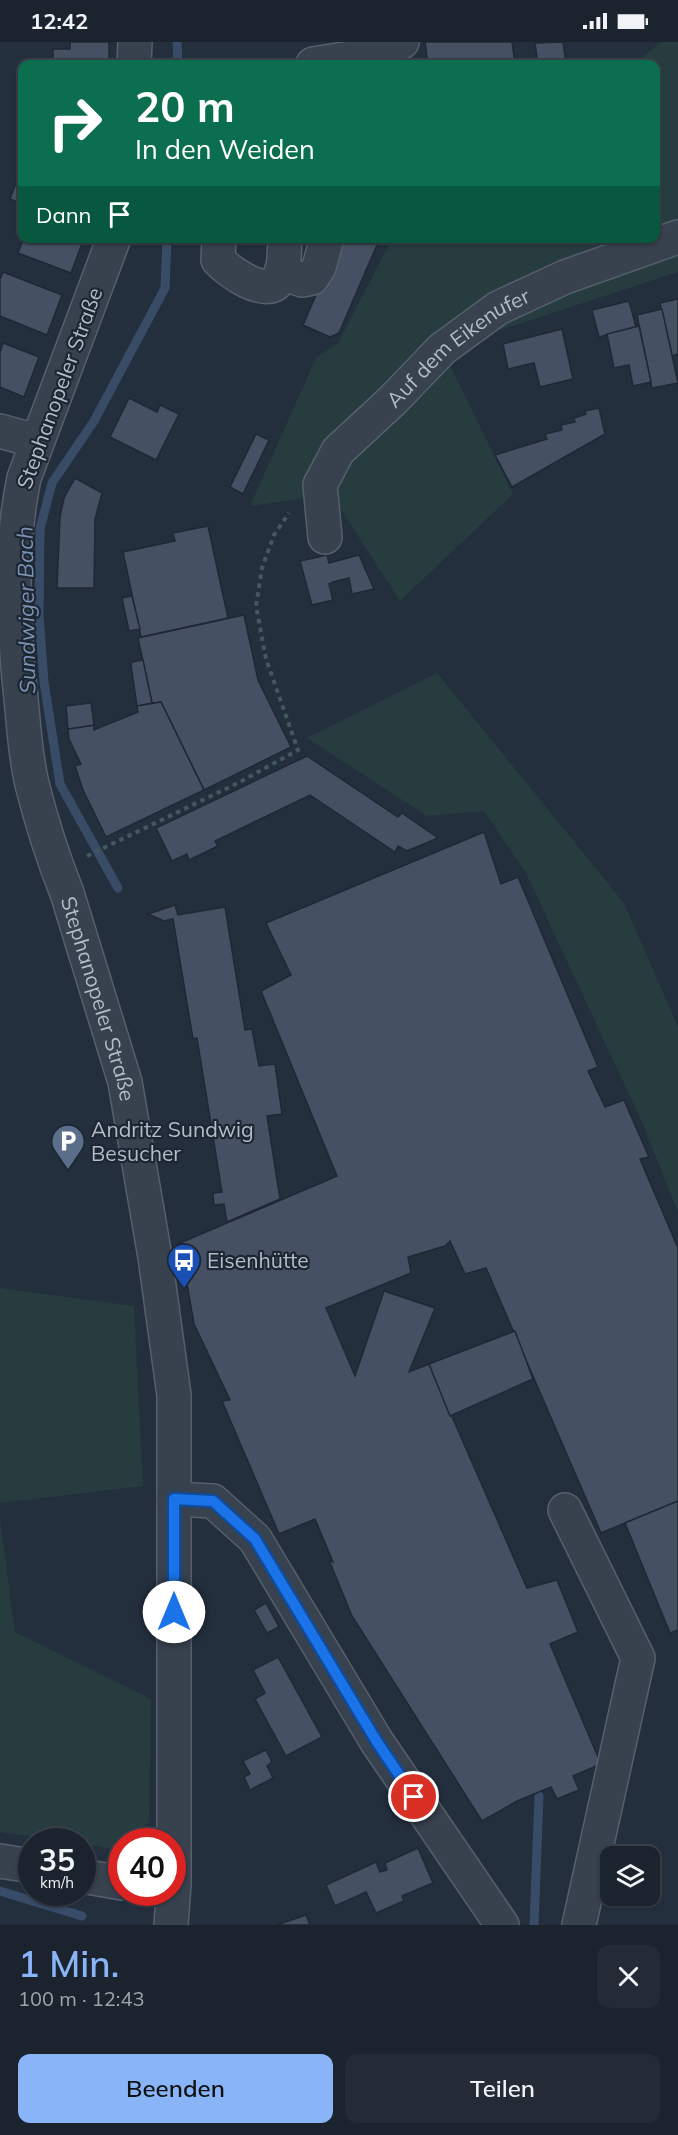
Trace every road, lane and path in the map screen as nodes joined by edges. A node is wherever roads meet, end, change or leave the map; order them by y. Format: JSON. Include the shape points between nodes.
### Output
{"nodes":[{"id":1,"x":135,"y":42,"type":"edge"},
{"id":2,"x":402,"y":42,"type":"edge"},
{"id":3,"x":134,"y":60,"type":"edge"},
{"id":4,"x":364,"y":60,"type":"edge"},
{"id":5,"x":678,"y":237,"type":"edge"},
{"id":6,"x":112,"y":243,"type":"edge"},
{"id":7,"x":219,"y":243,"type":"edge"},
{"id":8,"x":284,"y":243,"type":"edge"},
{"id":9,"x":326,"y":243,"type":"edge"},
{"id":10,"x":281,"y":272,"type":"junction"},
{"id":11,"x":0,"y":431,"type":"edge"},
{"id":12,"x":36,"y":441,"type":"junction"},
{"id":13,"x":294,"y":506,"type":"dead end"},
{"id":14,"x":325,"y":537,"type":"dead end"},
{"id":15,"x":56,"y":867,"type":"junction"},
{"id":16,"x":174,"y":1499,"type":"junction"},
{"id":17,"x":566,"y":1510,"type":"dead end"},
{"id":18,"x":173,"y":1828,"type":"edge"},
{"id":19,"x":0,"y":1861,"type":"edge"},
{"id":20,"x":18,"y":1864,"type":"edge"},
{"id":21,"x":172,"y":1906,"type":"edge"},
{"id":22,"x":171,"y":1925,"type":"edge"},
{"id":23,"x":502,"y":1925,"type":"edge"},
{"id":24,"x":579,"y":1925,"type":"edge"}],
"edges":[{"from":1,"to":3,"type":"street"},
{"from":2,"to":4,"type":"street"},
{"from":5,"to":14,"type":"street","name":"Auf dem Eikenufer","via":[[565,277],[498,308],[442,349],[338,451],[321,486]]},
{"from":6,"to":12,"type":"street","name":"Stephanopeler Straße"},
{"from":7,"to":10,"type":"street","via":[[218,260],[251,283],[274,285]]},
{"from":8,"to":10,"type":"street"},
{"from":9,"to":10,"type":"street","via":[[312,278],[302,280]]},
{"from":11,"to":12,"type":"street"},
{"from":12,"to":15,"type":"street","name":"Stephanopeler Straße","via":[[16,514],[14,625],[32,782]]},
{"from":13,"to":15,"type":"path","via":[[274,535],[262,568],[256,606],[266,659],[298,750],[75,862]]},
{"from":15,"to":16,"type":"street","name":"Stephanopeler Straße","via":[[125,1082],[168,1341],[174,1395]]},
{"from":16,"to":18,"type":"street","name":"Stephanopeler Straße"},
{"from":16,"to":23,"type":"street","via":[[213,1501],[255,1539],[377,1742]]},
{"from":17,"to":24,"type":"street","via":[[638,1658]]},
{"from":19,"to":20,"type":"street"},
{"from":21,"to":22,"type":"street","name":"Stephanopeler Straße"}]}
